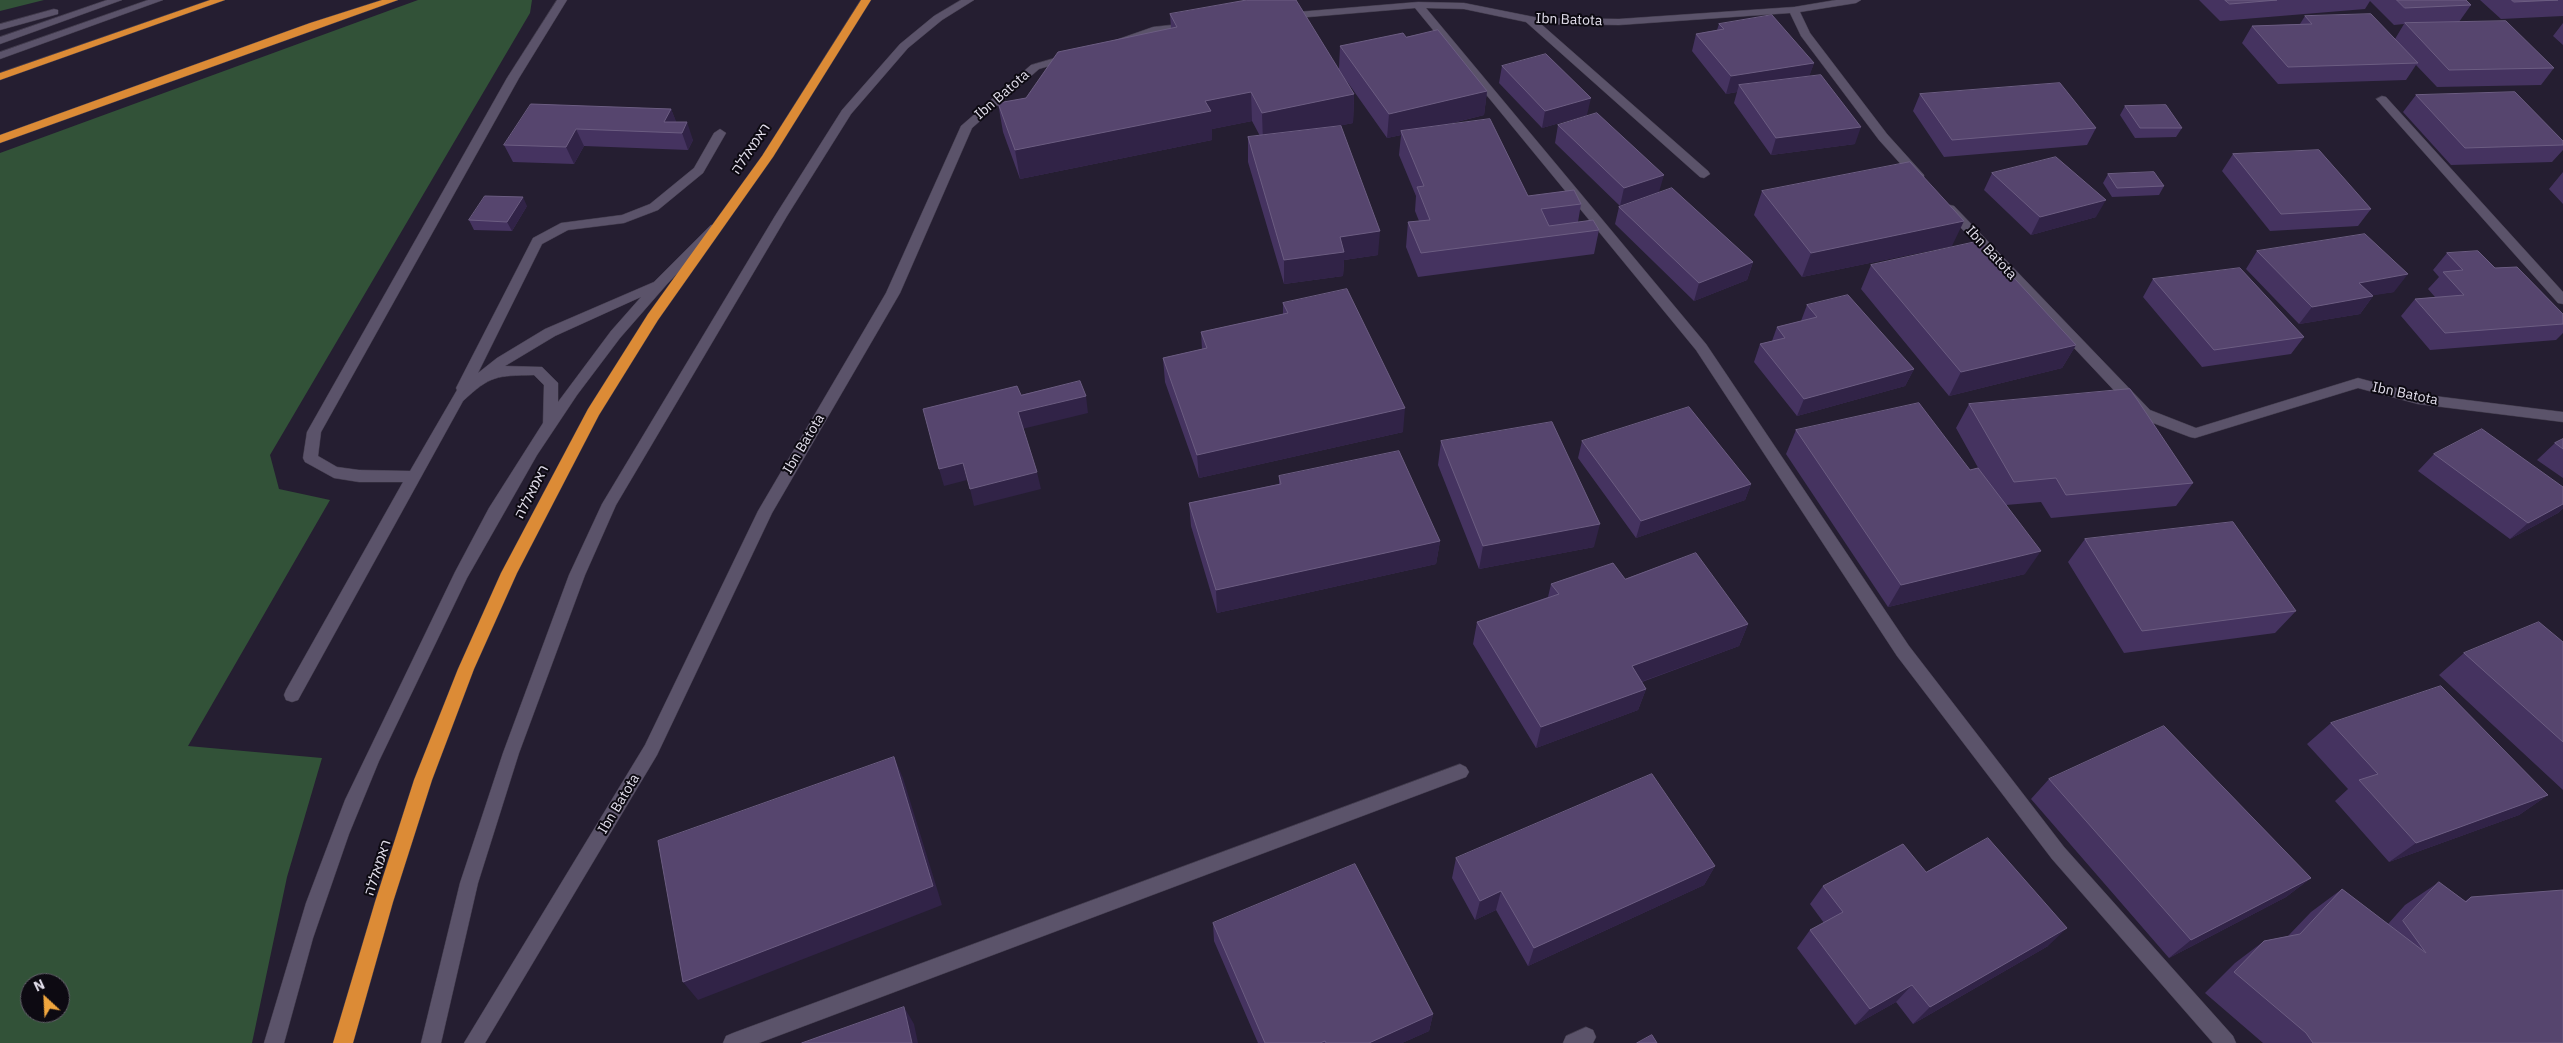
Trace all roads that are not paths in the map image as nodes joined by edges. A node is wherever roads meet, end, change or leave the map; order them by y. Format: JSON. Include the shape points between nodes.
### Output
{"nodes":[{"id":1,"x":97,"y":0,"type":"edge"},
{"id":2,"x":116,"y":0,"type":"edge"},
{"id":3,"x":158,"y":0,"type":"edge"},
{"id":4,"x":220,"y":0,"type":"edge"},
{"id":5,"x":393,"y":0,"type":"edge"},
{"id":6,"x":562,"y":0,"type":"edge"},
{"id":7,"x":969,"y":0,"type":"edge"},
{"id":8,"x":1856,"y":0,"type":"edge"},
{"id":9,"x":865,"y":3,"type":"edge"},
{"id":10,"x":1418,"y":5,"type":"junction"},
{"id":11,"x":1794,"y":10,"type":"junction"},
{"id":12,"x":1271,"y":18,"type":"edge"},
{"id":13,"x":1530,"y":20,"type":"junction"},
{"id":14,"x":1202,"y":24,"type":"edge"},
{"id":15,"x":0,"y":27,"type":"edge"},
{"id":16,"x":0,"y":41,"type":"edge"},
{"id":17,"x":1108,"y":45,"type":"edge"},
{"id":18,"x":1080,"y":53,"type":"edge"},
{"id":19,"x":0,"y":56,"type":"edge"},
{"id":20,"x":0,"y":77,"type":"edge"},
{"id":21,"x":2382,"y":99,"type":"dead end"},
{"id":22,"x":720,"y":133,"type":"dead end"},
{"id":23,"x":0,"y":139,"type":"edge"},
{"id":24,"x":1704,"y":174,"type":"dead end"},
{"id":25,"x":1929,"y":187,"type":"edge"},
{"id":26,"x":1942,"y":201,"type":"edge"},
{"id":27,"x":716,"y":227,"type":"junction"},
{"id":28,"x":658,"y":284,"type":"junction"},
{"id":29,"x":2563,"y":300,"type":"edge"},
{"id":30,"x":475,"y":381,"type":"junction"},
{"id":31,"x":458,"y":398,"type":"junction"},
{"id":32,"x":2563,"y":417,"type":"edge"},
{"id":33,"x":550,"y":423,"type":"junction"},
{"id":34,"x":414,"y":477,"type":"junction"},
{"id":35,"x":292,"y":695,"type":"dead end"},
{"id":36,"x":1460,"y":772,"type":"dead end"},
{"id":37,"x":274,"y":1043,"type":"edge"},
{"id":38,"x":343,"y":1043,"type":"edge"},
{"id":39,"x":430,"y":1043,"type":"edge"},
{"id":40,"x":474,"y":1043,"type":"edge"},
{"id":41,"x":734,"y":1043,"type":"edge"},
{"id":42,"x":2226,"y":1043,"type":"edge"}],
"edges":[{"from":1,"to":15,"type":"street"},
{"from":2,"to":16,"type":"street"},
{"from":3,"to":19,"type":"street"},
{"from":4,"to":20,"type":"highway"},
{"from":5,"to":23,"type":"highway","via":[[314,25]]},
{"from":6,"to":34,"type":"street","via":[[514,78],[314,432],[310,458],[334,472]]},
{"from":7,"to":39,"type":"street","via":[[938,18],[904,46],[846,112],[609,504],[577,574],[511,753],[469,883]]},
{"from":8,"to":11,"type":"street","name":"Ibn Batota"},
{"from":9,"to":27,"type":"highway","name":"ראמאללה","via":[[767,156]]},
{"from":10,"to":12,"type":"street","name":"Ibn Batota"},
{"from":10,"to":13,"type":"street","name":"Ibn Batota","via":[[1464,6]]},
{"from":10,"to":42,"type":"street","via":[[1702,347],[1902,651],[2058,853]]},
{"from":11,"to":13,"type":"street","name":"Ibn Batota","via":[[1619,22]]},
{"from":11,"to":25,"type":"street","via":[[1805,34],[1883,137]]},
{"from":13,"to":24,"type":"street"},
{"from":14,"to":17,"type":"street","via":[[1153,30]]},
{"from":18,"to":40,"type":"street","name":"Ibn Batota","via":[[1035,67],[967,126],[894,293],[765,511],[651,750]]},
{"from":21,"to":29,"type":"street"},
{"from":22,"to":31,"type":"street","via":[[699,170],[654,206],[624,218],[565,226],[537,241]]},
{"from":26,"to":32,"type":"street","name":"Ibn Batota","via":[[2145,414],[2195,433],[2358,383],[2418,398]]},
{"from":27,"to":28,"type":"street"},
{"from":27,"to":38,"type":"highway","name":"ראמאללה","via":[[593,414],[509,573],[466,669],[423,780]]},
{"from":28,"to":30,"type":"street","via":[[558,328],[510,354]]},
{"from":28,"to":33,"type":"street","via":[[590,364]]},
{"from":30,"to":31,"type":"street"},
{"from":30,"to":33,"type":"street","via":[[500,371],[537,370],[551,383]]},
{"from":31,"to":34,"type":"street"},
{"from":33,"to":37,"type":"street","via":[[495,509],[441,610],[368,767],[321,885]]},
{"from":34,"to":35,"type":"street"},
{"from":36,"to":41,"type":"street"}]}
